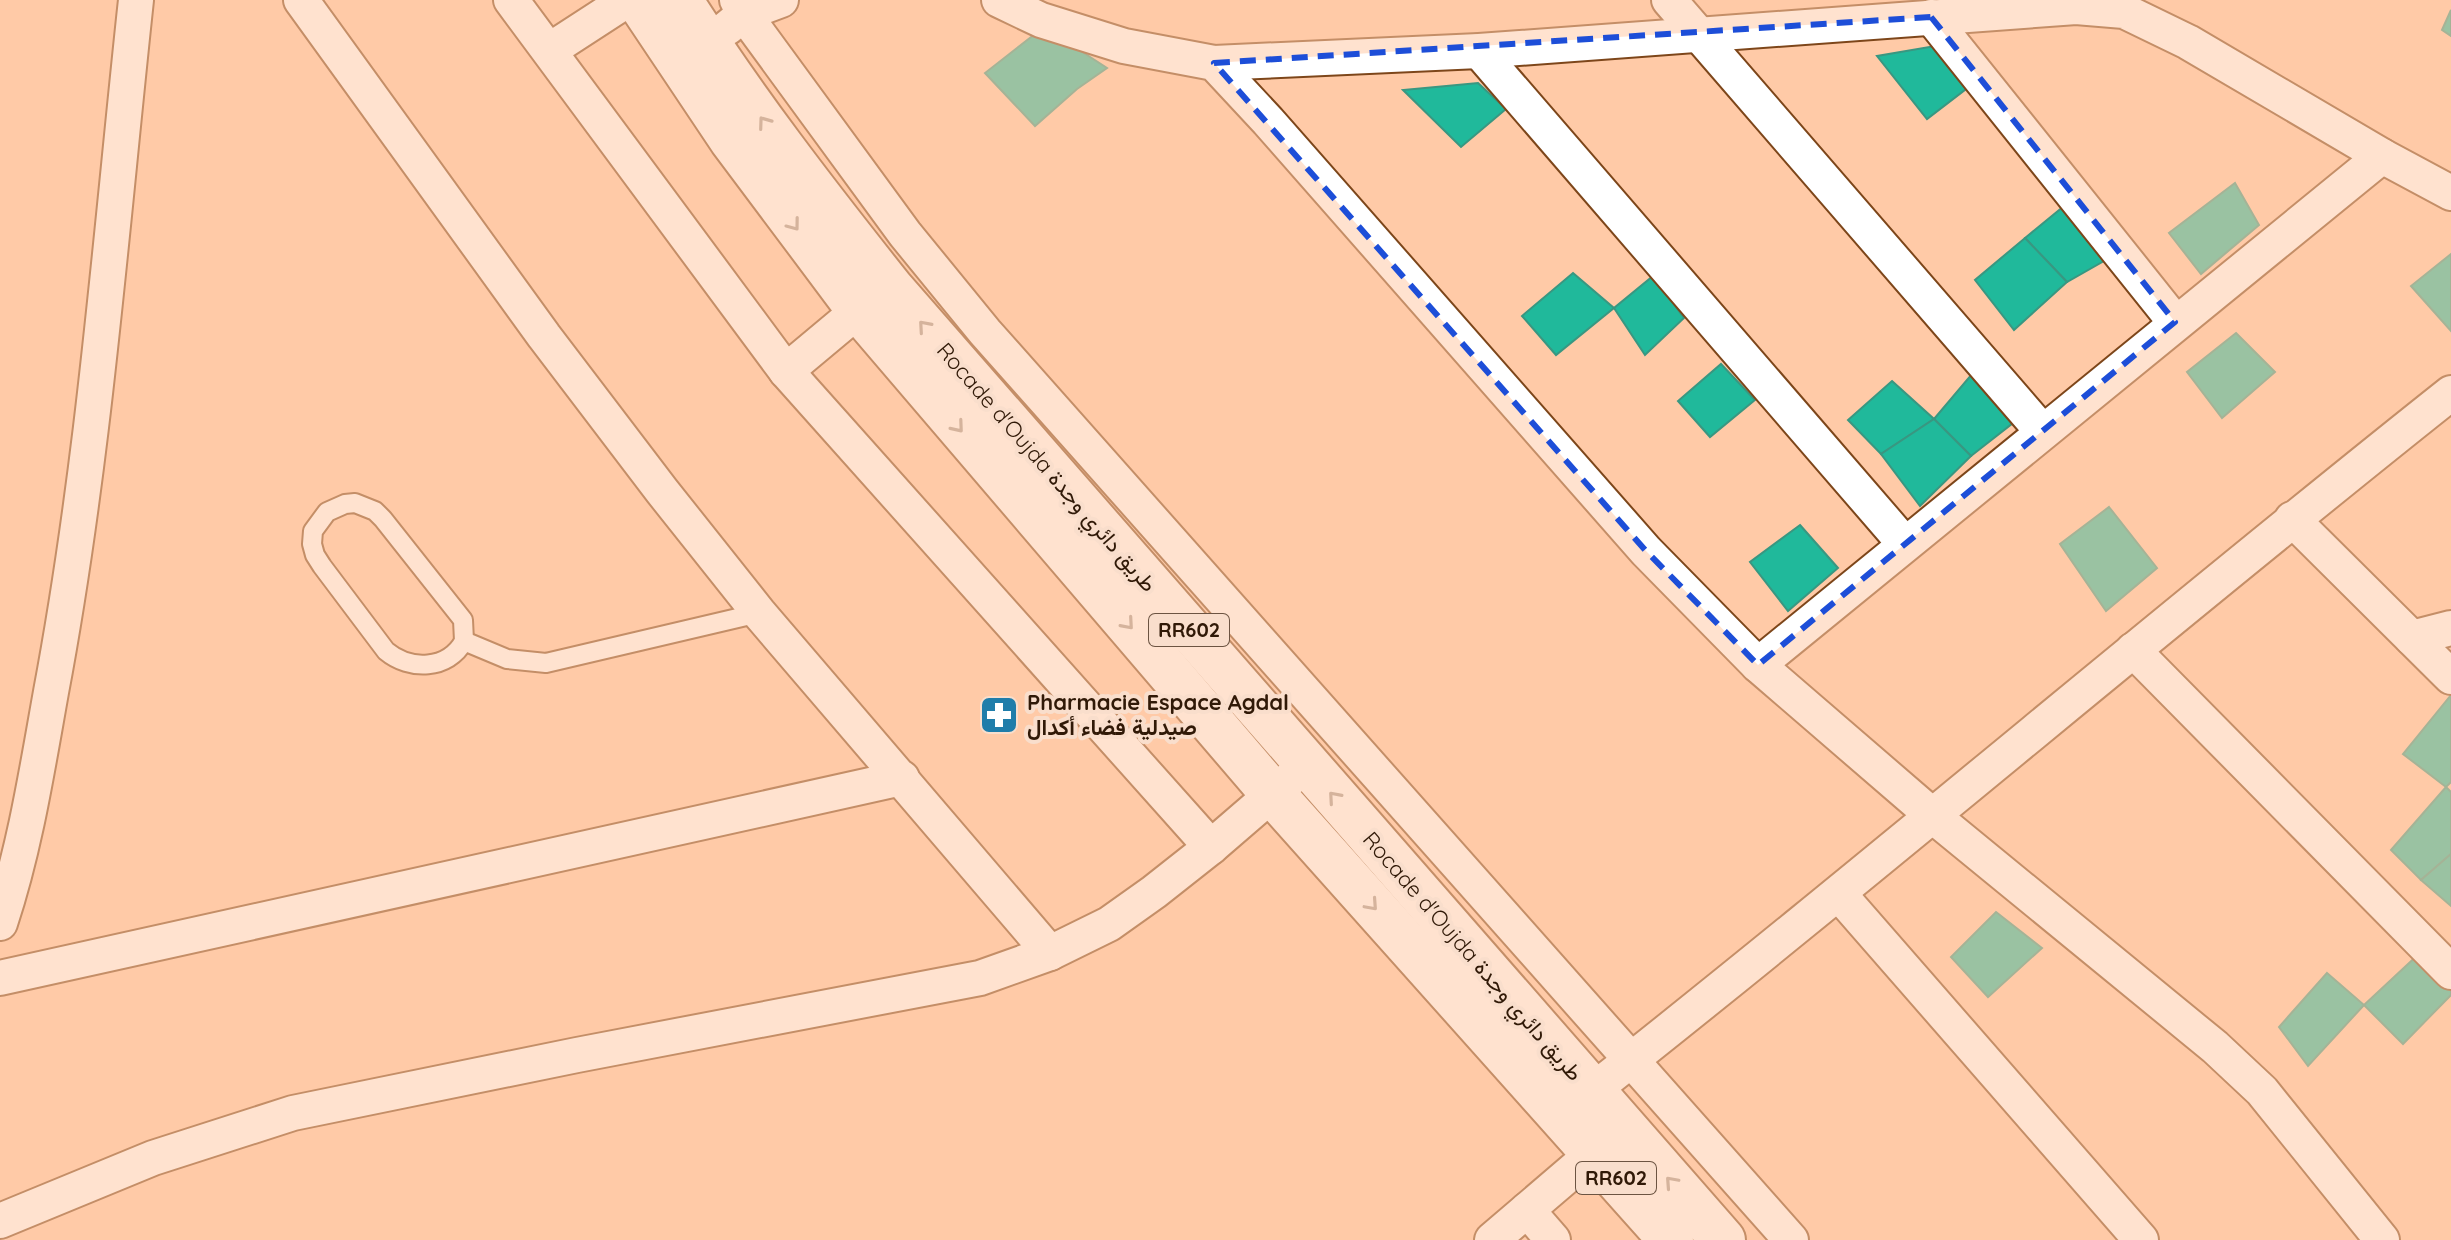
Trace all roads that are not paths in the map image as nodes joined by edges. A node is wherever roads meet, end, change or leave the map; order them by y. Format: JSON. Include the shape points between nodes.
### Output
{"nodes":[{"id":1,"x":136,"y":0,"type":"edge"},
{"id":2,"x":301,"y":0,"type":"edge"},
{"id":3,"x":511,"y":0,"type":"edge"},
{"id":4,"x":627,"y":0,"type":"edge"},
{"id":5,"x":638,"y":0,"type":"edge"},
{"id":6,"x":680,"y":0,"type":"edge"},
{"id":7,"x":781,"y":0,"type":"edge"},
{"id":8,"x":999,"y":0,"type":"edge"},
{"id":9,"x":1669,"y":0,"type":"edge"},
{"id":10,"x":740,"y":7,"type":"edge"},
{"id":11,"x":1931,"y":17,"type":"junction"},
{"id":12,"x":1699,"y":35,"type":"junction"},
{"id":13,"x":550,"y":50,"type":"junction"},
{"id":14,"x":1479,"y":51,"type":"junction"},
{"id":15,"x":695,"y":56,"type":"junction"},
{"id":16,"x":1214,"y":63,"type":"junction"},
{"id":17,"x":2382,"y":156,"type":"junction"},
{"id":18,"x":2451,"y":193,"type":"edge"},
{"id":19,"x":859,"y":310,"type":"junction"},
{"id":20,"x":2175,"y":322,"type":"junction"},
{"id":21,"x":786,"y":371,"type":"junction"},
{"id":22,"x":2451,"y":393,"type":"edge"},
{"id":23,"x":2042,"y":431,"type":"junction"},
{"id":24,"x":2292,"y":519,"type":"junction"},
{"id":25,"x":1904,"y":543,"type":"junction"},
{"id":26,"x":759,"y":613,"type":"junction"},
{"id":27,"x":2451,"y":628,"type":"edge"},
{"id":28,"x":2412,"y":638,"type":"junction"},
{"id":29,"x":464,"y":641,"type":"junction"},
{"id":30,"x":2133,"y":650,"type":"junction"},
{"id":31,"x":1758,"y":665,"type":"junction"},
{"id":32,"x":2451,"y":677,"type":"edge"},
{"id":33,"x":1306,"y":765,"type":"junction"},
{"id":34,"x":902,"y":778,"type":"junction"},
{"id":35,"x":1273,"y":794,"type":"junction"},
{"id":36,"x":1933,"y":816,"type":"junction"},
{"id":37,"x":1211,"y":847,"type":"junction"},
{"id":38,"x":1839,"y":894,"type":"junction"},
{"id":39,"x":0,"y":923,"type":"edge"},
{"id":40,"x":1050,"y":953,"type":"junction"},
{"id":41,"x":2451,"y":972,"type":"edge"},
{"id":42,"x":0,"y":978,"type":"edge"},
{"id":43,"x":1631,"y":1061,"type":"junction"},
{"id":44,"x":1576,"y":1104,"type":"junction"},
{"id":45,"x":1608,"y":1140,"type":"junction"},
{"id":46,"x":1527,"y":1210,"type":"junction"},
{"id":47,"x":0,"y":1221,"type":"edge"},
{"id":48,"x":1492,"y":1240,"type":"edge"},
{"id":49,"x":1553,"y":1240,"type":"edge"},
{"id":50,"x":1671,"y":1240,"type":"edge"},
{"id":51,"x":1723,"y":1240,"type":"edge"},
{"id":52,"x":1791,"y":1240,"type":"edge"},
{"id":53,"x":2141,"y":1240,"type":"edge"},
{"id":54,"x":2382,"y":1240,"type":"edge"}],
"edges":[{"from":1,"to":39,"type":"street","via":[[80,522],[33,790]]},
{"from":2,"to":26,"type":"street","via":[[544,336]]},
{"from":3,"to":13,"type":"street"},
{"from":4,"to":13,"type":"street"},
{"from":5,"to":15,"type":"highway","name":"Rocade d'Oujda طريق دائري وجدة","number":"RR602"},
{"from":6,"to":15,"type":"highway","name":"Rocade d'Oujda طريق دائري وجدة","number":"RR602"},
{"from":7,"to":10,"type":"street"},
{"from":8,"to":16,"type":"street","via":[[1041,20],[1124,46]]},
{"from":9,"to":12,"type":"street"},
{"from":10,"to":15,"type":"street"},
{"from":10,"to":43,"type":"street","via":[[905,234],[985,332]]},
{"from":11,"to":12,"type":"street"},
{"from":11,"to":17,"type":"street","via":[[2076,7],[2124,11],[2188,42]]},
{"from":11,"to":20,"type":"street"},
{"from":12,"to":14,"type":"street"},
{"from":12,"to":23,"type":"street"},
{"from":13,"to":21,"type":"street"},
{"from":14,"to":16,"type":"street"},
{"from":14,"to":25,"type":"street"},
{"from":15,"to":19,"type":"highway","name":"Rocade d'Oujda طريق دائري وجدة","number":"RR602","one_way":true,"via":[[731,139]]},
{"from":33,"to":15,"type":"highway","name":"Rocade d'Oujda طريق دائري وجدة","number":"RR602","one_way":true},
{"from":16,"to":31,"type":"street","via":[[1646,551]]},
{"from":17,"to":18,"type":"street"},
{"from":17,"to":20,"type":"street"},
{"from":19,"to":21,"type":"street"},
{"from":19,"to":35,"type":"highway","name":"Rocade d'Oujda طريق دائري وجدة","number":"RR602","one_way":true},
{"from":20,"to":23,"type":"street"},
{"from":21,"to":37,"type":"street"},
{"from":22,"to":24,"type":"street"},
{"from":23,"to":25,"type":"street"},
{"from":24,"to":28,"type":"street"},
{"from":24,"to":30,"type":"street"},
{"from":25,"to":31,"type":"street"},
{"from":26,"to":29,"type":"lane","via":[[546,663],[507,659]]},
{"from":26,"to":34,"type":"street"},
{"from":27,"to":28,"type":"street"},
{"from":28,"to":32,"type":"street"},
{"from":29,"to":29,"type":"lane","via":[[440,662],[414,665],[394,658],[315,555],[313,531],[318,521],[345,504],[375,511],[457,611]]},
{"from":30,"to":36,"type":"street"},
{"from":30,"to":41,"type":"street"},
{"from":31,"to":36,"type":"street"},
{"from":33,"to":35,"type":"street"},
{"from":44,"to":33,"type":"highway","name":"Rocade d'Oujda طريق دائري وجدة","number":"RR602","one_way":true},
{"from":34,"to":40,"type":"street"},
{"from":34,"to":42,"type":"street"},
{"from":35,"to":37,"type":"street"},
{"from":35,"to":44,"type":"highway","name":"Rocade d'Oujda طريق دائري وجدة","number":"RR602","one_way":true},
{"from":36,"to":38,"type":"street"},
{"from":36,"to":54,"type":"street","via":[[2262,1091]]},
{"from":37,"to":40,"type":"street","via":[[1109,924]]},
{"from":38,"to":43,"type":"street"},
{"from":38,"to":53,"type":"street"},
{"from":40,"to":47,"type":"street","via":[[980,978],[293,1113],[153,1158]]},
{"from":43,"to":44,"type":"street"},
{"from":43,"to":52,"type":"street"},
{"from":44,"to":45,"type":"highway","name":"Rocade d'Oujda طريق دائري وجدة","number":"RR602"},
{"from":45,"to":46,"type":"street"},
{"from":45,"to":50,"type":"highway","name":"Rocade d'Oujda طريق دائري وجدة","number":"RR602"},
{"from":51,"to":45,"type":"highway","name":"Rocade d'Oujda طريق دائري وجدة","number":"RR602","one_way":true},
{"from":46,"to":48,"type":"street"},
{"from":46,"to":49,"type":"street"}]}
